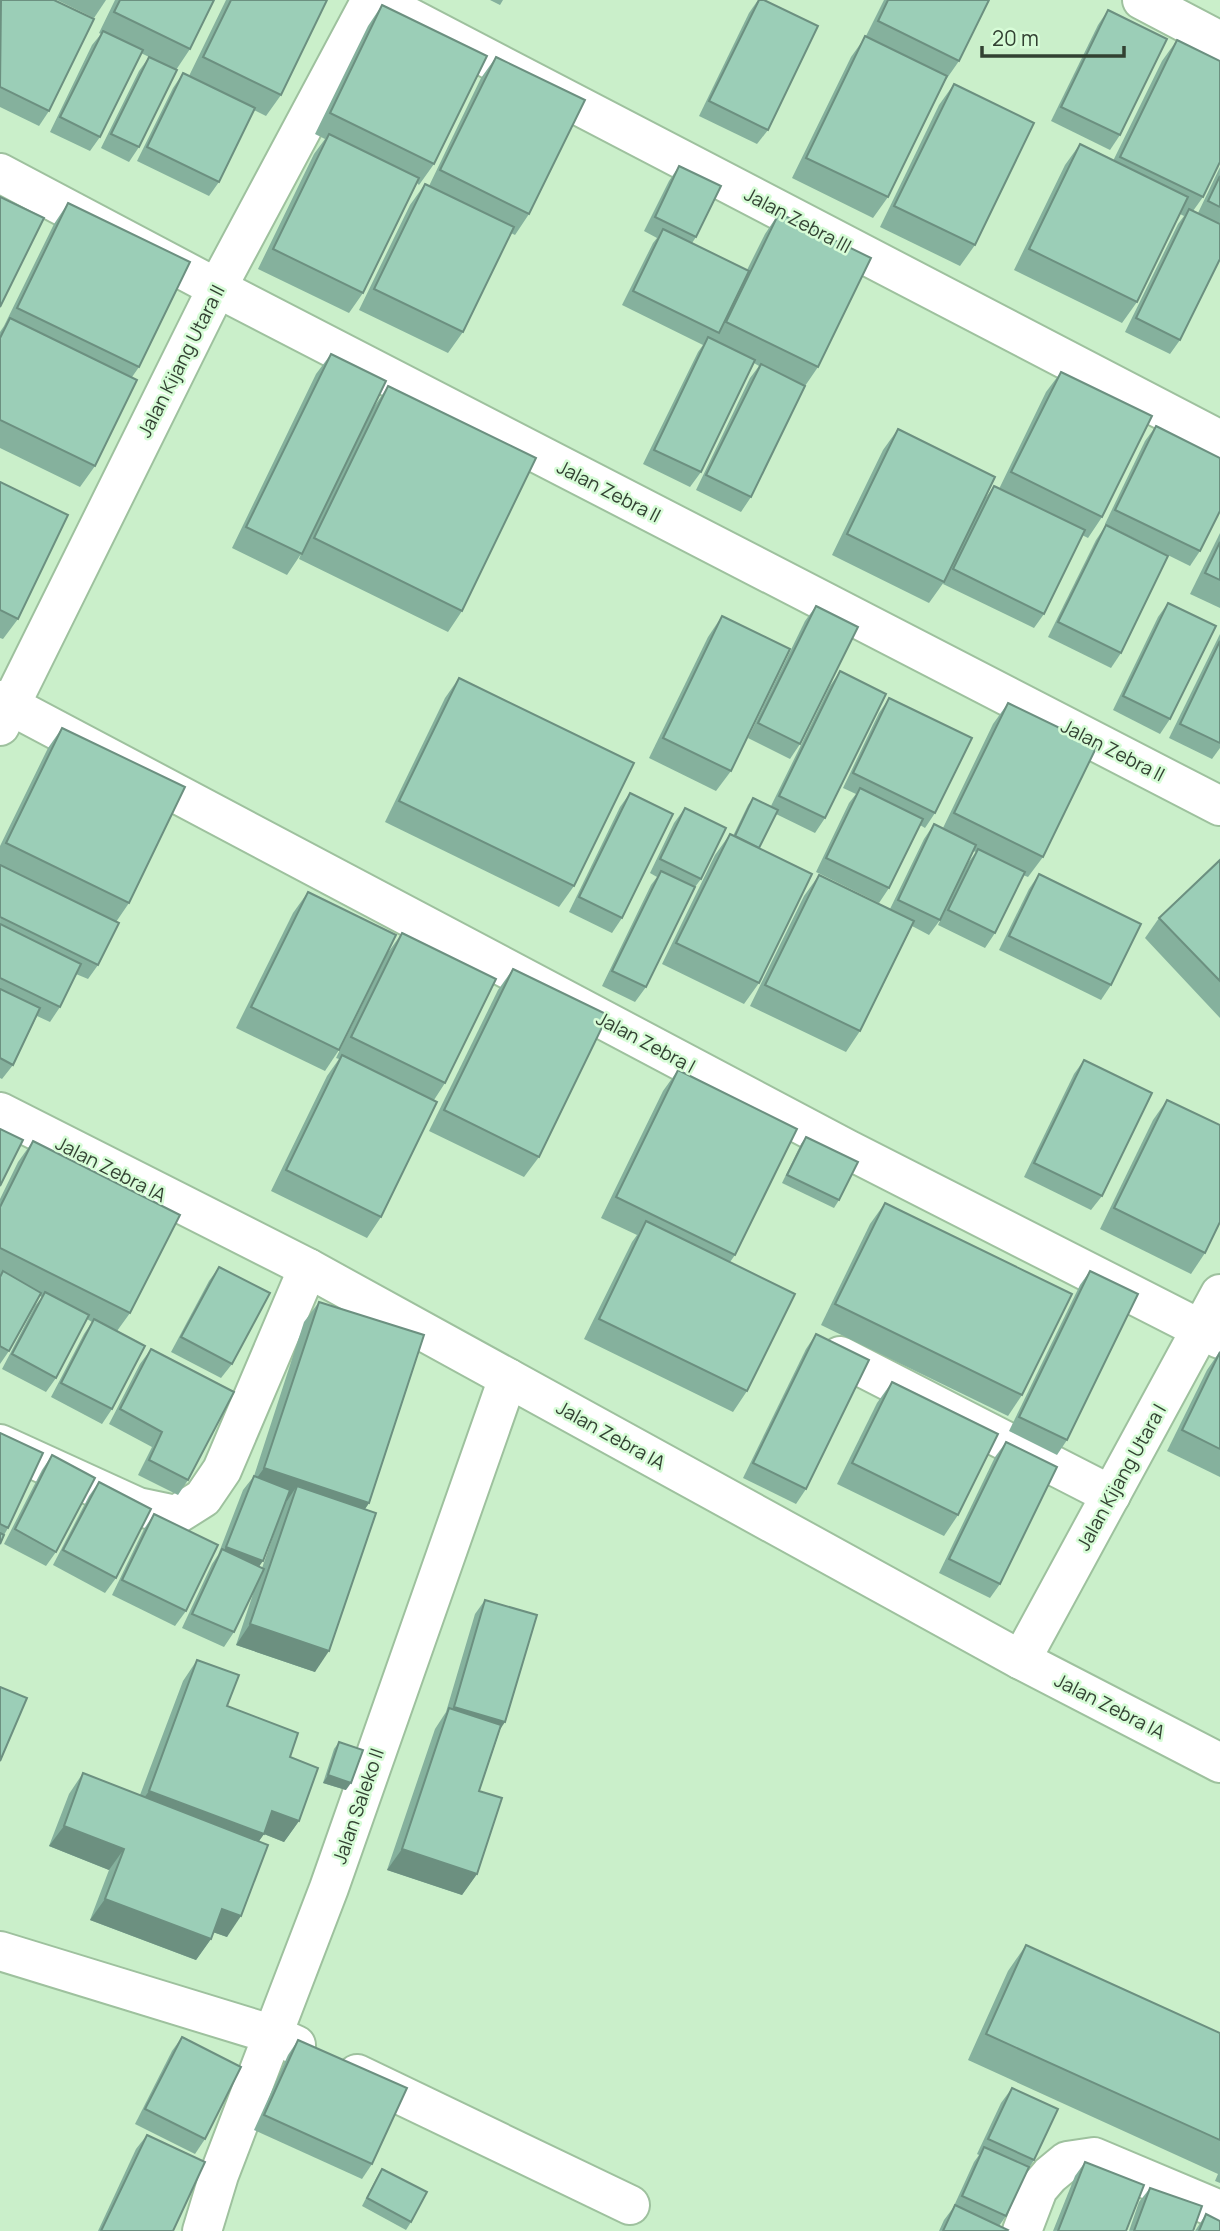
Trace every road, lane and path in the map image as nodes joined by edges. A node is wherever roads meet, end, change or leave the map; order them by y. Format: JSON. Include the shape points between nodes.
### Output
{"nodes":[{"id":1,"x":373,"y":0,"type":"edge"},
{"id":2,"x":1142,"y":0,"type":"edge"},
{"id":3,"x":1220,"y":41,"type":"edge"},
{"id":4,"x":0,"y":173,"type":"edge"},
{"id":5,"x":217,"y":288,"type":"junction"},
{"id":6,"x":1220,"y":440,"type":"edge"},
{"id":7,"x":3,"y":710,"type":"edge"},
{"id":8,"x":1220,"y":806,"type":"edge"},
{"id":9,"x":0,"y":1112,"type":"edge"},
{"id":10,"x":308,"y":1268,"type":"junction"},
{"id":11,"x":1220,"y":1294,"type":"edge"},
{"id":12,"x":1211,"y":1334,"type":"edge"},
{"id":13,"x":840,"y":1356,"type":"edge"},
{"id":14,"x":508,"y":1378,"type":"junction"},
{"id":15,"x":0,"y":1444,"type":"edge"},
{"id":16,"x":1111,"y":1495,"type":"junction"},
{"id":17,"x":1021,"y":1660,"type":"junction"},
{"id":18,"x":1220,"y":1763,"type":"edge"},
{"id":19,"x":0,"y":1951,"type":"edge"},
{"id":20,"x":274,"y":2035,"type":"junction"},
{"id":21,"x":630,"y":2205,"type":"dead end"},
{"id":22,"x":1220,"y":2210,"type":"edge"},
{"id":23,"x":202,"y":2231,"type":"edge"},
{"id":24,"x":1022,"y":2231,"type":"edge"}],
"edges":[{"from":1,"to":5,"type":"street","name":"Jalan Kijang Utara II"},
{"from":1,"to":6,"type":"street","name":"Jalan Zebra III"},
{"from":2,"to":3,"type":"street"},
{"from":4,"to":5,"type":"street","name":"Jalan Zebra II"},
{"from":5,"to":7,"type":"street","name":"Jalan Kijang Utara II"},
{"from":5,"to":8,"type":"street","name":"Jalan Zebra II"},
{"from":7,"to":12,"type":"street","name":"Jalan Zebra I"},
{"from":9,"to":10,"type":"street","name":"Jalan Zebra IA"},
{"from":10,"to":14,"type":"street","name":"Jalan Zebra IA"},
{"from":10,"to":15,"type":"street","via":[[222,1470],[203,1498],[176,1515],[138,1507]]},
{"from":11,"to":12,"type":"street","name":"Jalan Kijang Utara I"},
{"from":12,"to":16,"type":"street","name":"Jalan Kijang Utara I"},
{"from":13,"to":16,"type":"street"},
{"from":14,"to":17,"type":"street","name":"Jalan Zebra IA"},
{"from":14,"to":20,"type":"street","name":"Jalan Saleko II"},
{"from":16,"to":17,"type":"street","name":"Jalan Kijang Utara I"},
{"from":17,"to":18,"type":"street","name":"Jalan Zebra IA"},
{"from":19,"to":20,"type":"street"},
{"from":20,"to":21,"type":"street"},
{"from":20,"to":23,"type":"street","name":"Jalan Saleko II"},
{"from":22,"to":24,"type":"street","via":[[1094,2157],[1067,2161],[1050,2175],[1038,2189]]}]}
